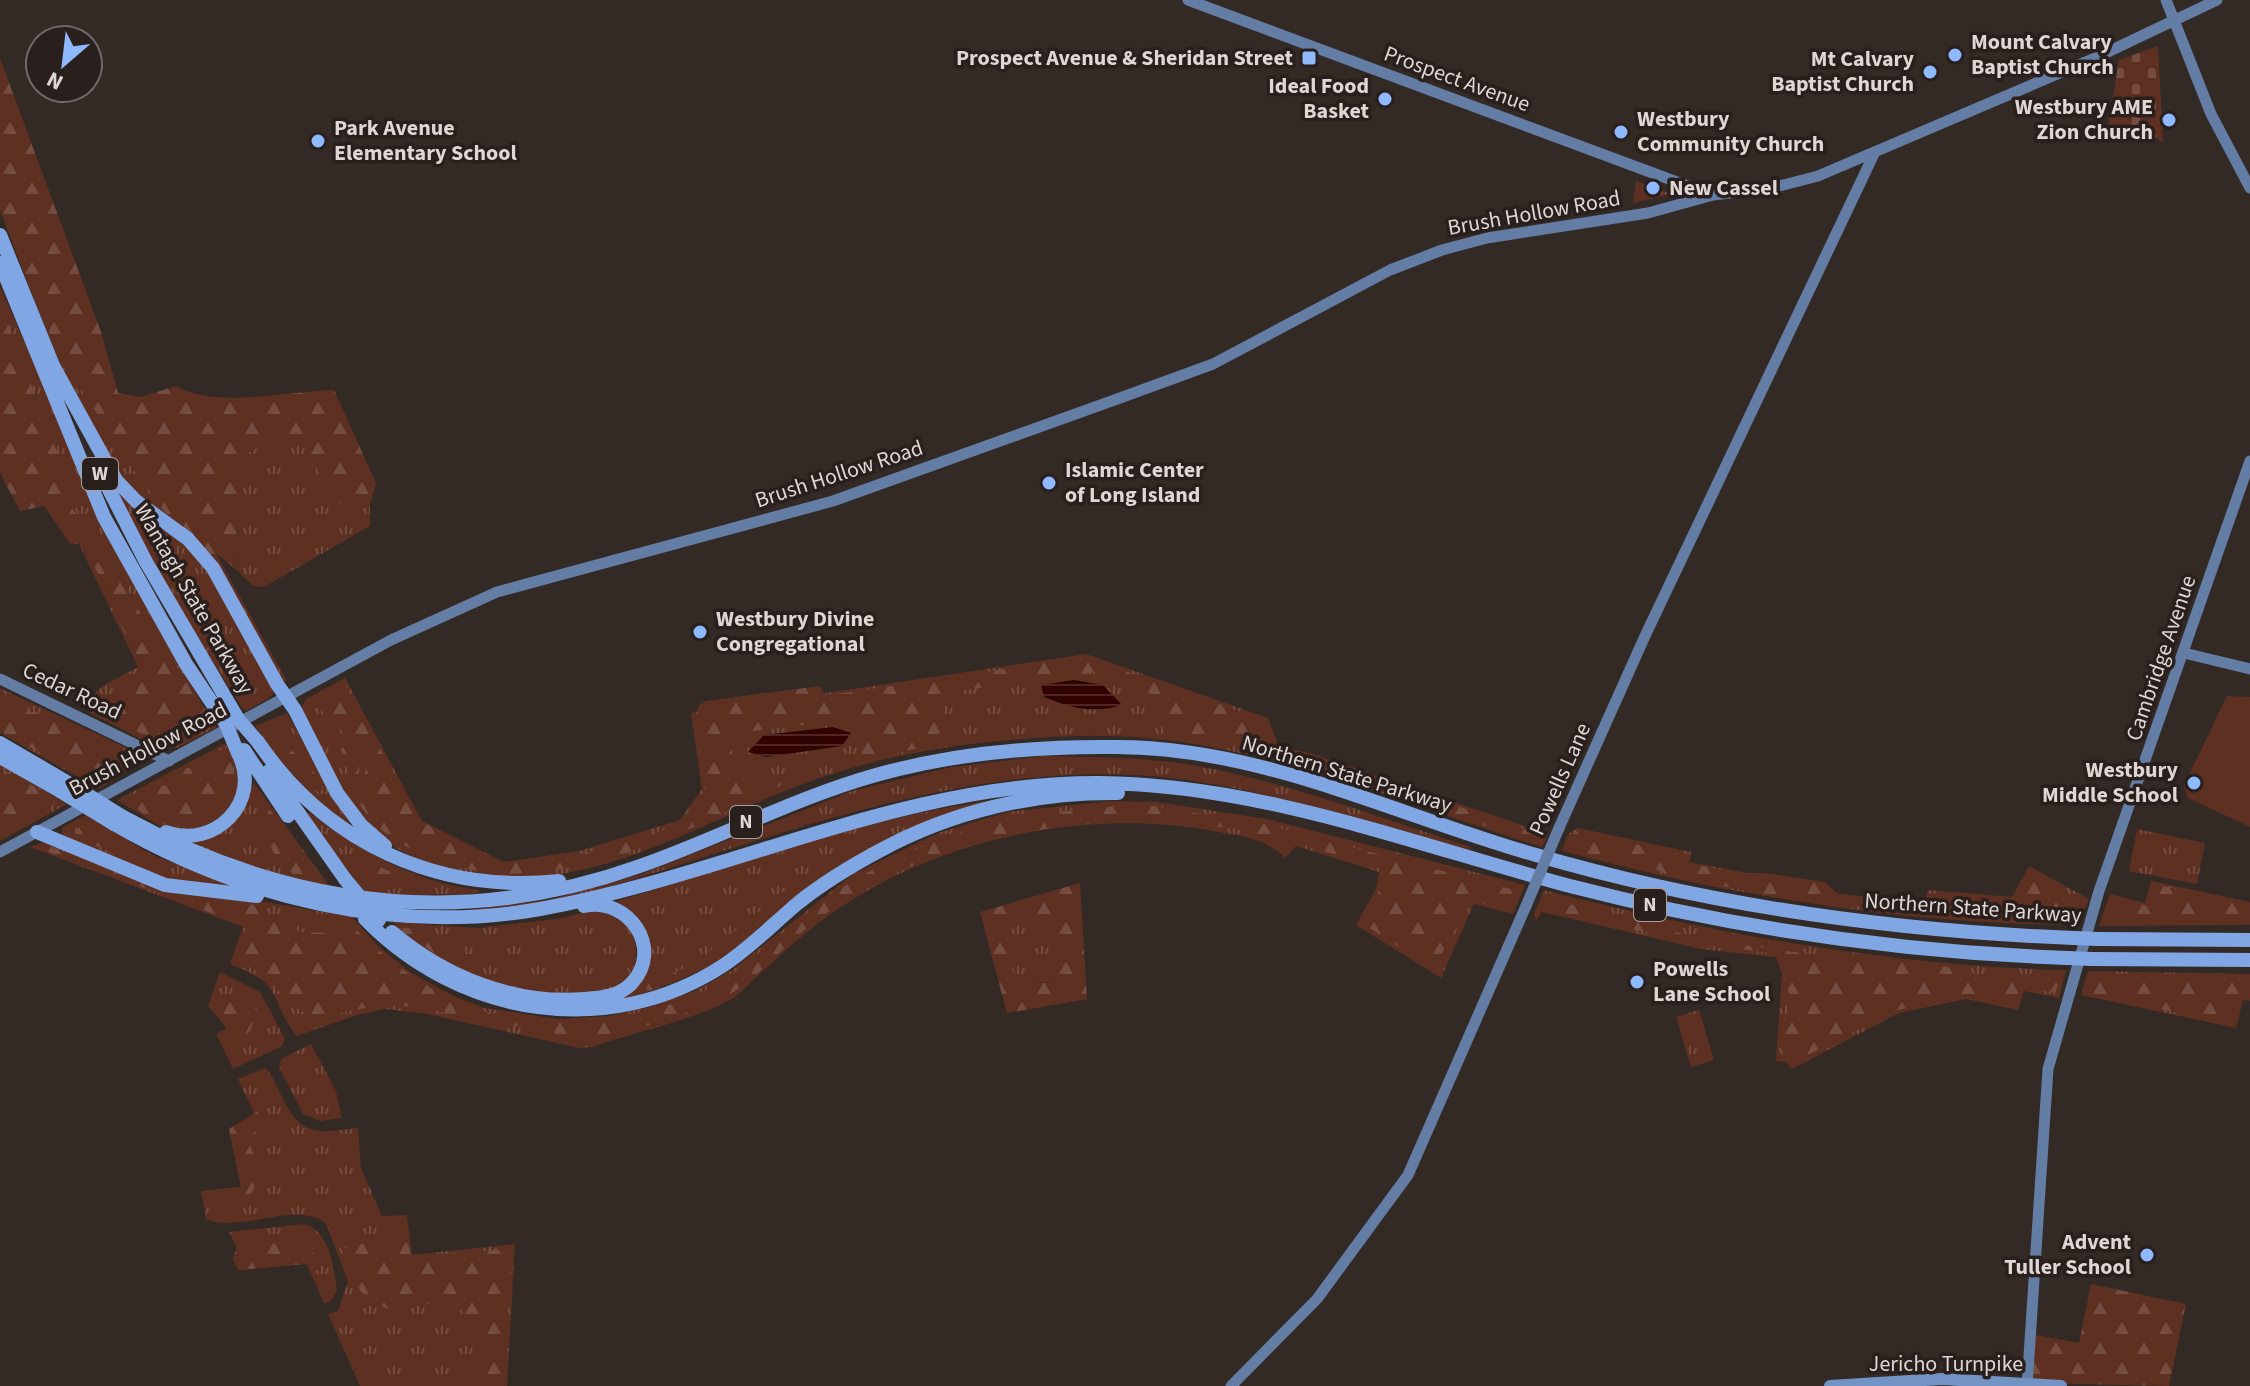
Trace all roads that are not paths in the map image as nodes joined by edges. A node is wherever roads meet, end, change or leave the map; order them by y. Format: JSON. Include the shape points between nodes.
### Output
{"nodes":[{"id":1,"x":1188,"y":0,"type":"edge"},
{"id":2,"x":2166,"y":0,"type":"edge"},
{"id":3,"x":2217,"y":0,"type":"edge"},
{"id":4,"x":2173,"y":18,"type":"junction"},
{"id":5,"x":1874,"y":154,"type":"junction"},
{"id":6,"x":2250,"y":188,"type":"edge"},
{"id":7,"x":1713,"y":195,"type":"junction"},
{"id":8,"x":0,"y":235,"type":"edge"},
{"id":9,"x":0,"y":263,"type":"edge"},
{"id":10,"x":51,"y":362,"type":"junction"},
{"id":11,"x":2250,"y":461,"type":"edge"},
{"id":12,"x":2184,"y":653,"type":"junction"},
{"id":13,"x":2250,"y":669,"type":"edge"},
{"id":14,"x":0,"y":679,"type":"edge"},
{"id":15,"x":287,"y":698,"type":"junction"},
{"id":16,"x":221,"y":703,"type":"junction"},
{"id":17,"x":137,"y":744,"type":"junction"},
{"id":18,"x":248,"y":747,"type":"junction"},
{"id":19,"x":1120,"y":747,"type":"junction"},
{"id":20,"x":3,"y":748,"type":"edge"},
{"id":21,"x":169,"y":761,"type":"junction"},
{"id":22,"x":151,"y":771,"type":"junction"},
{"id":23,"x":1213,"y":794,"type":"junction"},
{"id":24,"x":119,"y":821,"type":"junction"},
{"id":25,"x":37,"y":832,"type":"junction"},
{"id":26,"x":0,"y":852,"type":"edge"},
{"id":27,"x":428,"y":871,"type":"junction"},
{"id":28,"x":307,"y":902,"type":"junction"},
{"id":29,"x":536,"y":910,"type":"junction"},
{"id":30,"x":372,"y":920,"type":"junction"},
{"id":31,"x":2250,"y":940,"type":"edge"},
{"id":32,"x":2250,"y":960,"type":"edge"},
{"id":33,"x":1242,"y":1381,"type":"edge"},
{"id":34,"x":2028,"y":1384,"type":"edge"},
{"id":35,"x":1231,"y":1386,"type":"edge"},
{"id":36,"x":1830,"y":1386,"type":"edge"},
{"id":37,"x":2061,"y":1386,"type":"edge"}],
"edges":[{"from":1,"to":7,"type":"main road","name":"Prospect Avenue"},
{"from":2,"to":4,"type":"main road"},
{"from":3,"to":4,"type":"main road","name":"Brush Hollow Road"},
{"from":4,"to":5,"type":"main road","name":"Brush Hollow Road","via":[[2095,58]]},
{"from":4,"to":6,"type":"main road","via":[[2216,126]]},
{"from":5,"to":7,"type":"main road","name":"Brush Hollow Road","via":[[1772,188]]},
{"from":5,"to":33,"type":"main road","name":"Powells Lane","bridge":true,"via":[[1651,621],[1408,1175],[1317,1299]]},
{"from":7,"to":15,"type":"main road","name":"Brush Hollow Road","via":[[1648,213],[1442,250],[1390,270],[1213,364],[833,501],[497,592],[391,640]]},
{"from":8,"to":10,"type":"highway","name":"Wantagh State Parkway","number":"W"},
{"from":9,"to":16,"type":"highway","name":"Wantagh State Parkway","number":"W","via":[[104,517],[180,654]]},
{"from":10,"to":15,"type":"highway","via":[[116,480],[199,549]]},
{"from":10,"to":16,"type":"highway","name":"Wantagh State Parkway","number":"W","via":[[123,519]]},
{"from":11,"to":12,"type":"main road","name":"Cambridge Avenue"},
{"from":12,"to":13,"type":"main road"},
{"from":12,"to":34,"type":"main road","name":"Cambridge Avenue","via":[[2099,891],[2048,1069]]},
{"from":14,"to":17,"type":"main road","name":"Cedar Road"},
{"from":15,"to":21,"type":"main road","name":"Brush Hollow Road"},
{"from":15,"to":27,"type":"highway","via":[[355,818],[382,844]]},
{"from":16,"to":18,"type":"highway","name":"Wantagh State Parkway","number":"W","bridge":true},
{"from":17,"to":21,"type":"main road","name":"Cedar Road"},
{"from":17,"to":22,"type":"main road"},
{"from":18,"to":24,"type":"highway","via":[[243,797],[217,829],[182,836]]},
{"from":18,"to":27,"type":"highway","via":[[334,824],[387,855]]},
{"from":18,"to":30,"type":"highway"},
{"from":19,"to":24,"type":"highway","name":"Northern State Parkway","number":"N","via":[[990,752],[905,767],[823,791],[609,877],[464,902],[374,901],[294,887],[216,862]]},
{"from":19,"to":27,"type":"highway","via":[[1078,741],[1023,743],[898,762],[812,788],[644,858],[573,879],[503,884]]},
{"from":19,"to":31,"type":"highway","name":"Northern State Parkway","number":"N","bridge":true,"via":[[1263,768],[1536,855],[1706,897],[1876,924],[2097,939]]},
{"from":20,"to":24,"type":"highway","name":"Northern State Parkway","number":"N","bridge":true},
{"from":21,"to":22,"type":"main road","name":"Brush Hollow Road"},
{"from":22,"to":25,"type":"main road","name":"Brush Hollow Road"},
{"from":23,"to":29,"type":"highway","name":"Northern State Parkway","number":"N","via":[[1099,783],[955,796]]},
{"from":23,"to":30,"type":"highway","via":[[1056,796],[954,818],[851,867],[704,977],[655,998],[614,1007],[554,1010],[482,996],[420,967]]},
{"from":23,"to":32,"type":"highway","name":"Northern State Parkway","number":"N","bridge":true,"via":[[1297,811],[1702,917],[1888,946],[2092,959]]},
{"from":24,"to":28,"type":"highway","name":"Northern State Parkway","number":"N","via":[[203,870]]},
{"from":25,"to":26,"type":"main road","name":"Brush Hollow Road"},
{"from":25,"to":28,"type":"highway","via":[[175,888]]},
{"from":28,"to":29,"type":"highway","name":"Northern State Parkway","number":"N","via":[[433,916]]},
{"from":29,"to":30,"type":"highway","via":[[596,904],[625,913],[642,937],[640,972],[624,990],[604,997],[521,996],[442,967]]},
{"from":33,"to":35,"type":"main road","name":"Powells Lane"},
{"from":34,"to":36,"type":"main road","name":"Jericho Turnpike","via":[[1942,1379]]},
{"from":34,"to":37,"type":"main road","name":"Jericho Turnpike"}]}
